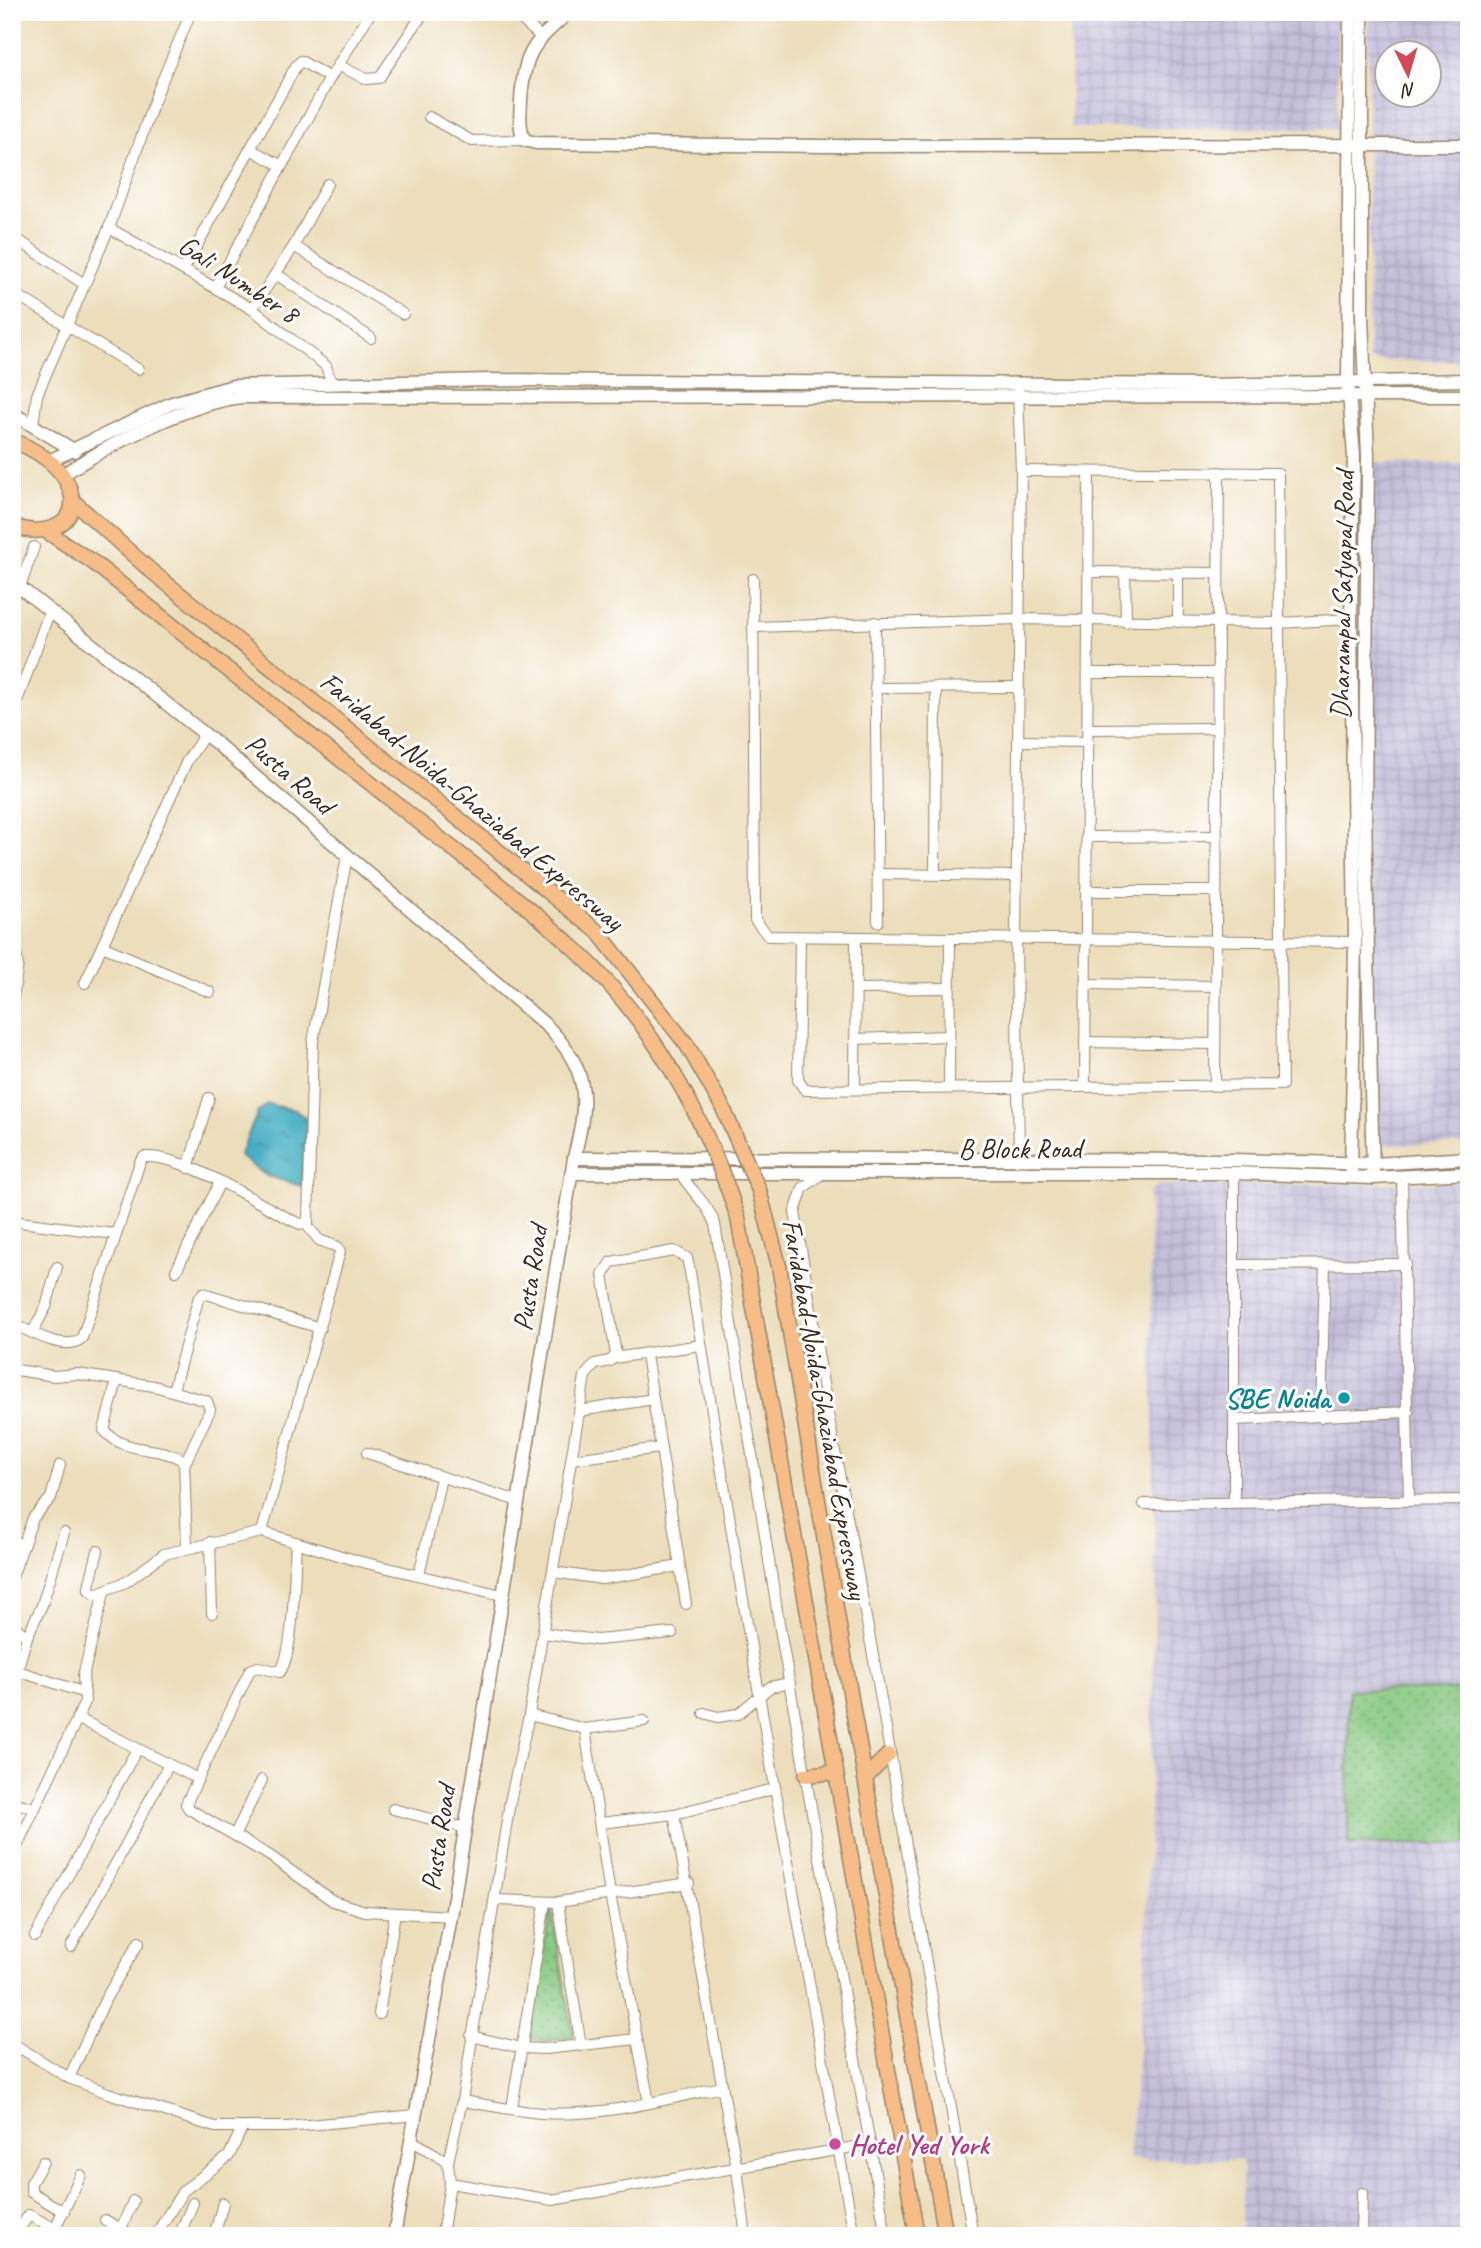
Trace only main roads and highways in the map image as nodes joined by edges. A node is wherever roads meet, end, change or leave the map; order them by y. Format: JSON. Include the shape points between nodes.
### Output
{"nodes":[{"id":1,"x":12,"y":440,"type":"edge"},
{"id":2,"x":73,"y":501,"type":"junction"},
{"id":3,"x":12,"y":524,"type":"edge"},
{"id":4,"x":46,"y":531,"type":"junction"},
{"id":5,"x":888,"y":1755,"type":"road end"},
{"id":6,"x":836,"y":1772,"type":"junction"},
{"id":7,"x":806,"y":1775,"type":"road end"},
{"id":8,"x":865,"y":1778,"type":"junction"},
{"id":9,"x":917,"y":2236,"type":"edge"},
{"id":10,"x":946,"y":2236,"type":"edge"}],
"edges":[{"from":1,"to":2,"type":"main road","via":[[49,461],[62,475]]},
{"from":2,"to":4,"type":"main road","via":[[59,525]]},
{"from":2,"to":8,"type":"main road","name":"Faridabad-Noida-Ghaziabad Expressway","bridge":true,"via":[[150,570],[598,932],[687,1045],[722,1107],[759,1190],[779,1266]]},
{"from":3,"to":4,"type":"main road","via":[[30,532]]},
{"from":4,"to":6,"type":"main road","name":"Faridabad-Noida-Ghaziabad Expressway","bridge":true,"via":[[94,563],[576,950],[632,1011],[683,1089],[738,1217]]},
{"from":5,"to":8,"type":"main road"},
{"from":6,"to":7,"type":"main road"},
{"from":6,"to":9,"type":"main road","name":"Faridabad-Noida-Ghaziabad Expressway"},
{"from":8,"to":10,"type":"main road","name":"Faridabad-Noida-Ghaziabad Expressway"}]}
